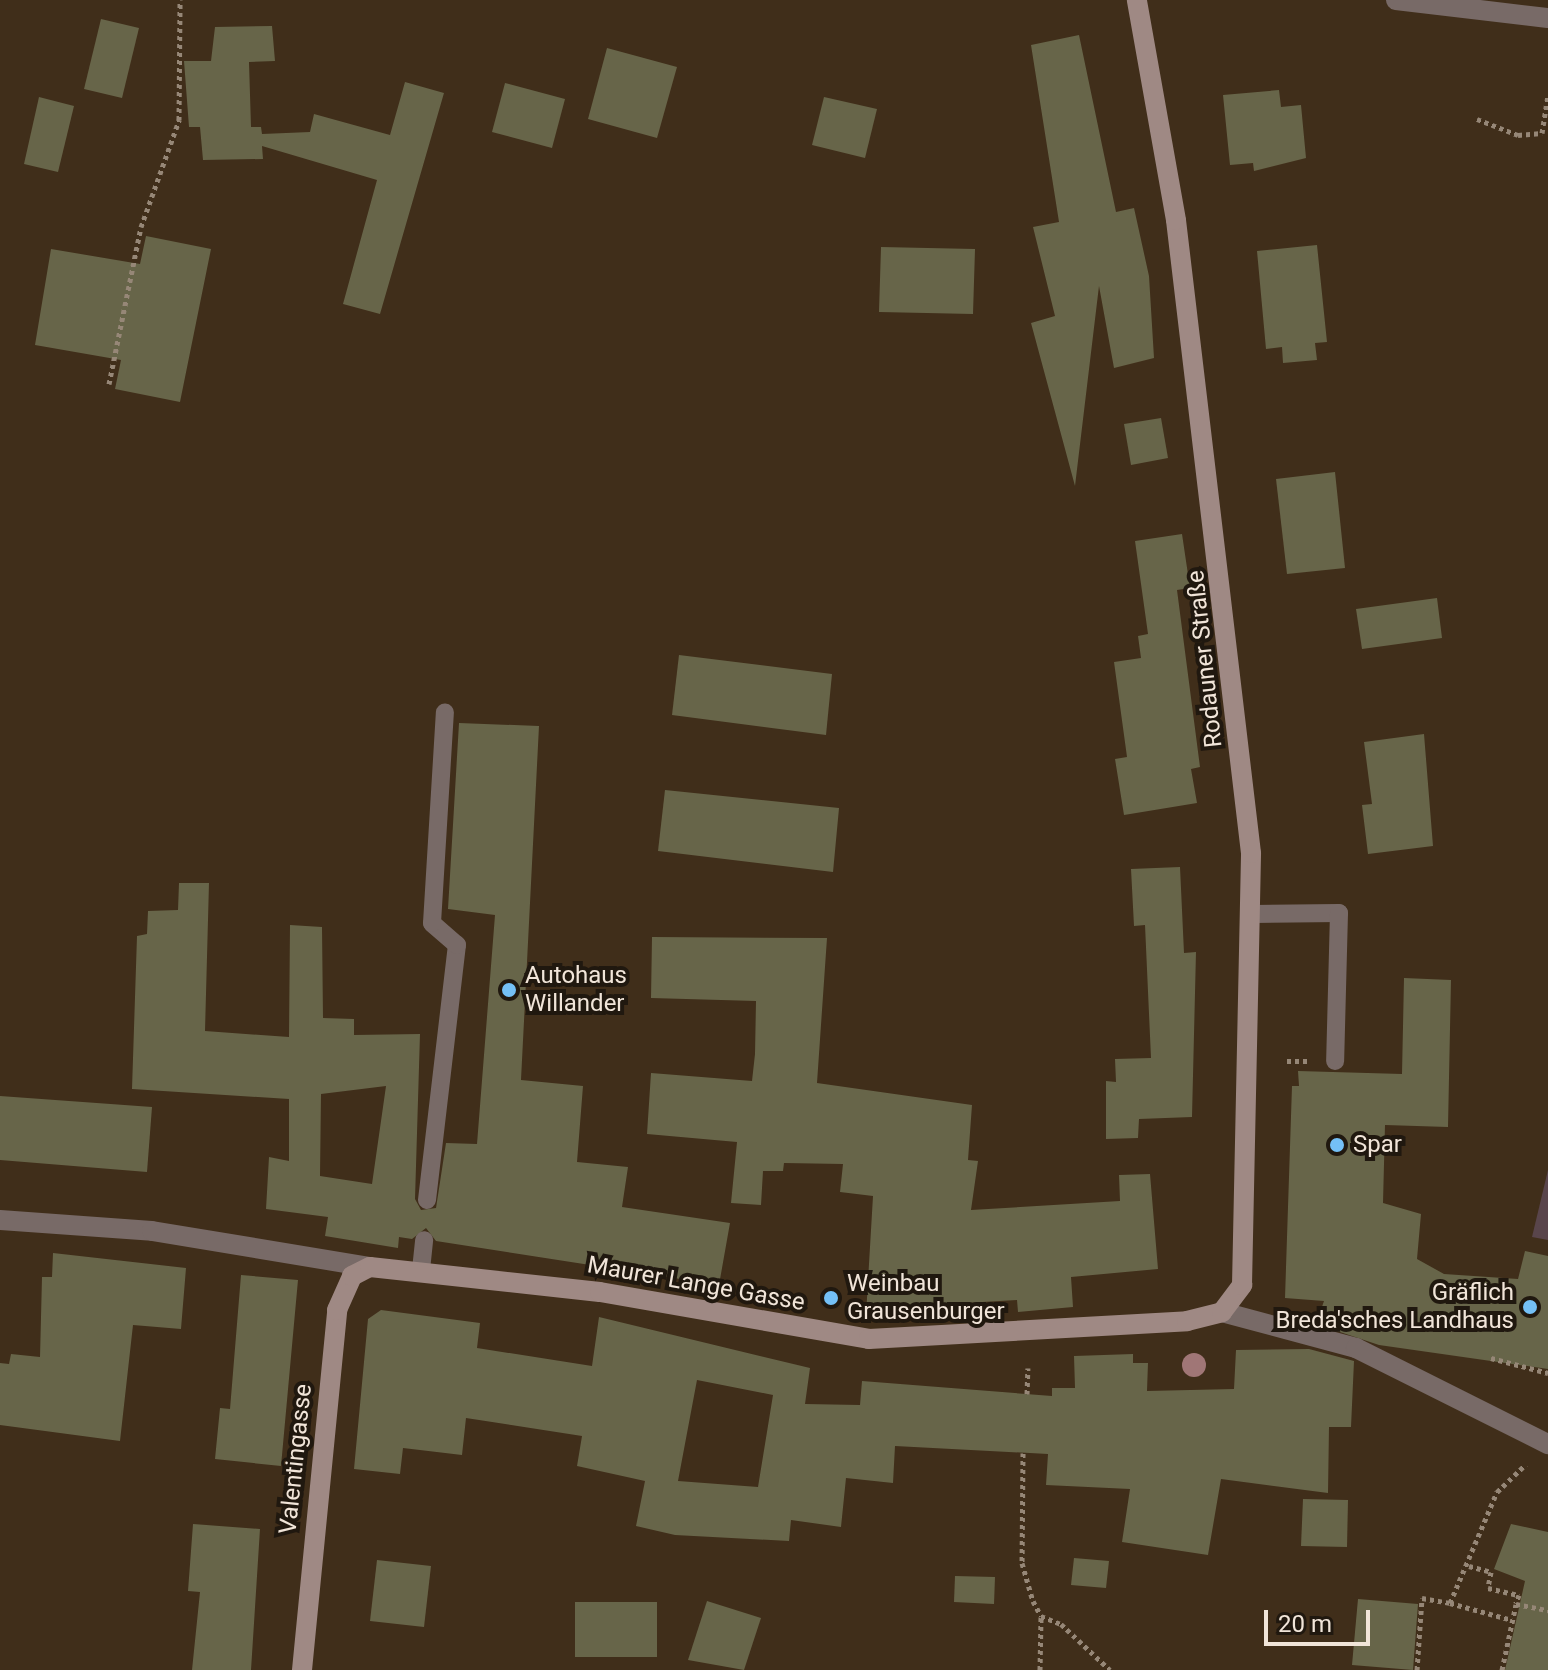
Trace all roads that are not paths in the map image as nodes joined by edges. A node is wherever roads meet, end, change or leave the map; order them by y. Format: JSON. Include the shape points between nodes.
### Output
{"nodes":[{"id":1,"x":1137,"y":0,"type":"edge"},
{"id":2,"x":1396,"y":0,"type":"edge"},
{"id":3,"x":1548,"y":18,"type":"edge"},
{"id":4,"x":445,"y":712,"type":"dead end"},
{"id":5,"x":1254,"y":914,"type":"junction"},
{"id":6,"x":1335,"y":1061,"type":"dead end"},
{"id":7,"x":427,"y":1200,"type":"dead end"},
{"id":8,"x":0,"y":1220,"type":"edge"},
{"id":9,"x":424,"y":1240,"type":"dead end"},
{"id":10,"x":370,"y":1267,"type":"junction"},
{"id":11,"x":421,"y":1270,"type":"junction"},
{"id":12,"x":1222,"y":1312,"type":"junction"},
{"id":13,"x":1548,"y":1444,"type":"edge"},
{"id":14,"x":302,"y":1670,"type":"edge"}],
"edges":[{"from":1,"to":5,"type":"main road","name":"Rodauner Straße","via":[[1208,455]]},
{"from":2,"to":3,"type":"street"},
{"from":4,"to":7,"type":"lane","via":[[432,923],[457,945]]},
{"from":5,"to":6,"type":"lane","via":[[1339,913]]},
{"from":5,"to":12,"type":"main road","name":"Rodauner Straße","via":[[1246,1258],[1242,1285]]},
{"from":8,"to":10,"type":"street","name":"Maurer Lange Gasse","via":[[152,1231]]},
{"from":9,"to":11,"type":"lane"},
{"from":10,"to":11,"type":"main road","name":"Maurer Lange Gasse"},
{"from":10,"to":14,"type":"main road","name":"Valentingasse","via":[[352,1276],[337,1310]]},
{"from":11,"to":12,"type":"main road","name":"Maurer Lange Gasse","via":[[600,1292],[869,1339],[1047,1332]]},
{"from":12,"to":13,"type":"street","name":"Maurer Lange Gasse","via":[[1356,1348]]}]}
